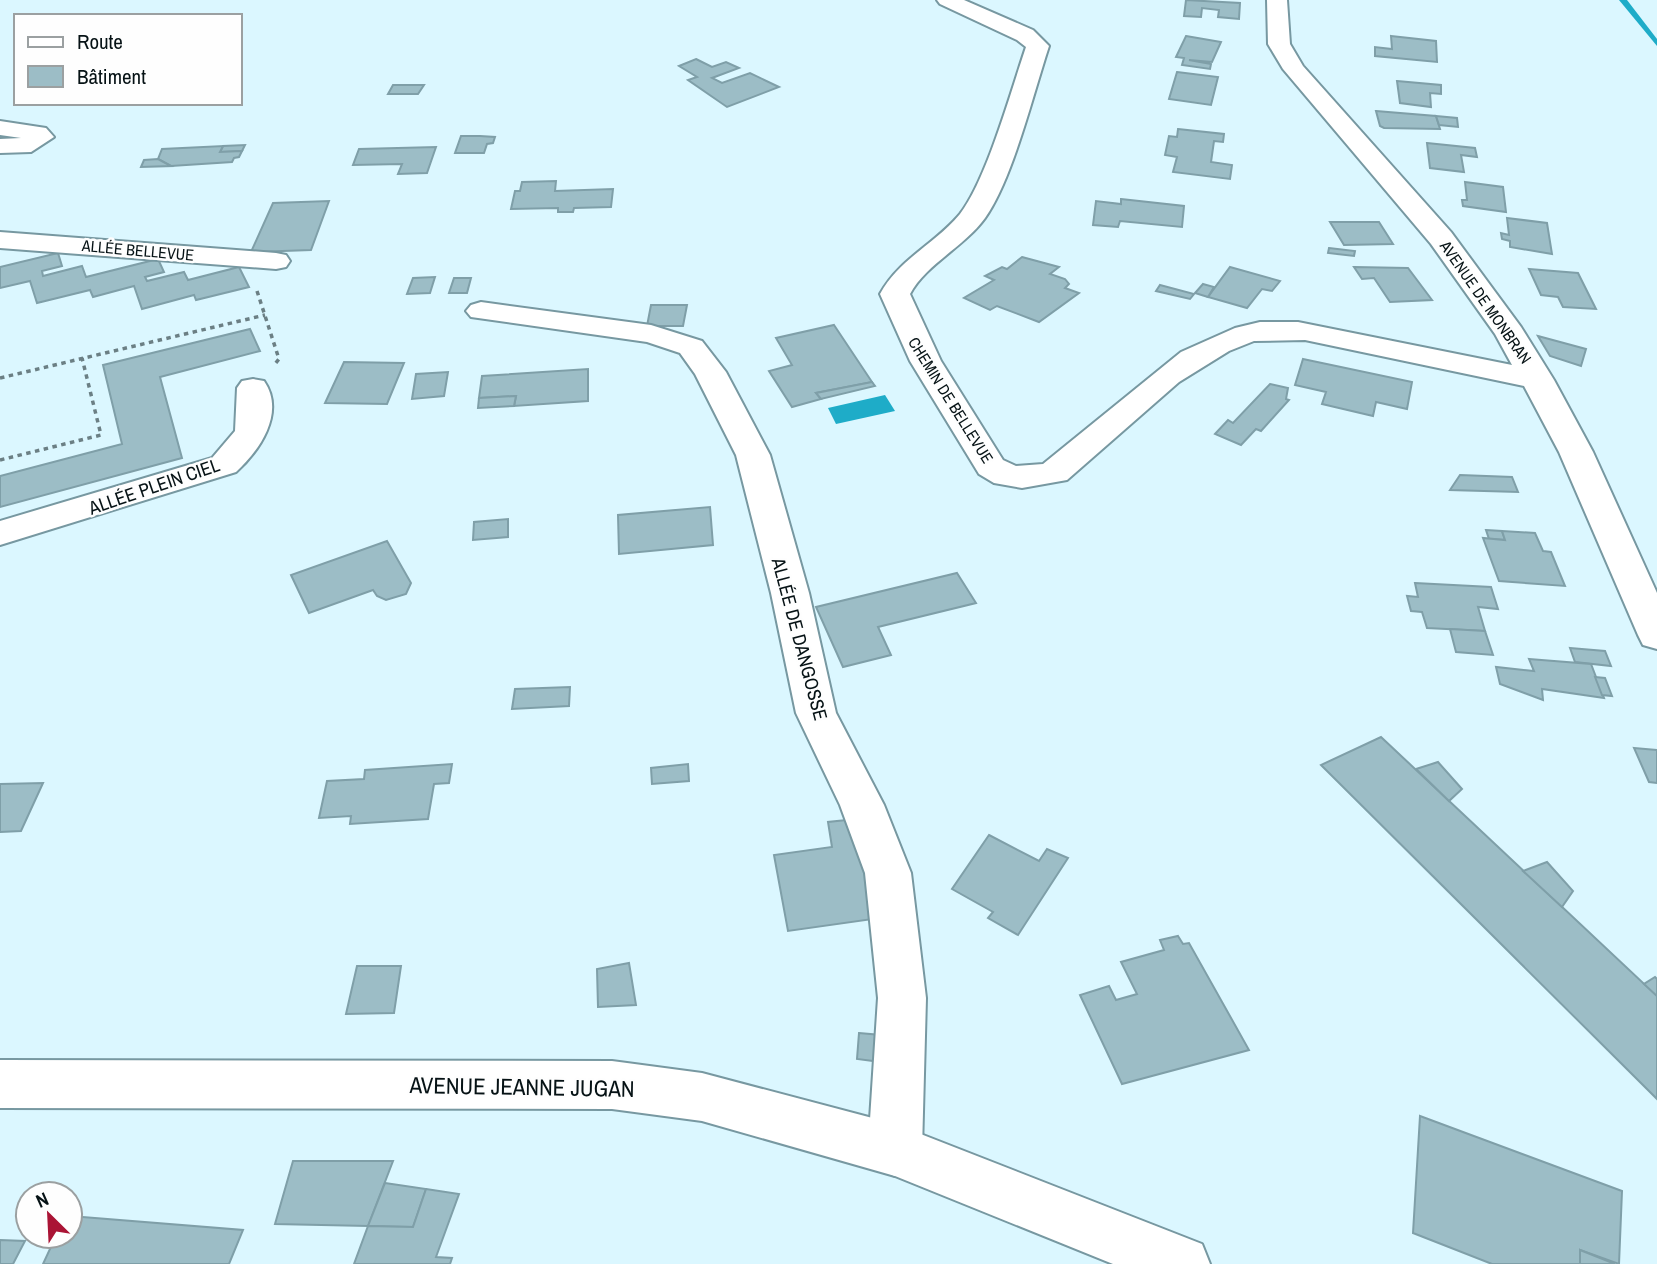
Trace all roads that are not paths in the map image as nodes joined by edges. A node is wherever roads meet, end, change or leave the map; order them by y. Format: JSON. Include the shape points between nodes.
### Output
{"nodes":[{"id":1,"x":1277,"y":0,"type":"edge"},
{"id":2,"x":949,"y":1,"type":"edge"},
{"id":3,"x":0,"y":128,"type":"edge"},
{"id":4,"x":0,"y":146,"type":"edge"},
{"id":5,"x":0,"y":240,"type":"edge"},
{"id":6,"x":267,"y":261,"type":"road end"},
{"id":7,"x":481,"y":311,"type":"dead end"},
{"id":8,"x":1538,"y":380,"type":"junction"},
{"id":9,"x":253,"y":388,"type":"road end"},
{"id":10,"x":0,"y":533,"type":"edge"},
{"id":11,"x":1657,"y":635,"type":"edge"},
{"id":12,"x":0,"y":1084,"type":"edge"},
{"id":13,"x":895,"y":1150,"type":"junction"},
{"id":14,"x":1182,"y":1264,"type":"edge"}],
"edges":[{"from":1,"to":8,"type":"street","name":"AVENUE DE MONBRAN","via":[[1279,44],[1294,69],[1441,237]]},
{"from":2,"to":8,"type":"street","name":"CHEMIN DE BELLEVUE","via":[[1025,35],[1038,46],[999,161],[974,214],[951,240],[904,277],[895,294],[923,357],[991,467],[1000,473],[1032,479],[1055,472],[1168,376],[1245,334],[1305,331]]},
{"from":3,"to":4,"type":"street","via":[[37,133],[42,138],[22,147]]},
{"from":5,"to":6,"type":"street","name":"ALLÉE BELLEVUE"},
{"from":7,"to":13,"type":"street","name":"ALLÉE DE DANGOSSE","via":[[651,334],[691,348],[710,372],[753,454],[816,713],[862,805],[888,873],[902,998]]},
{"from":8,"to":11,"type":"street","name":"AVENUE DE MONBRAN","via":[[1576,452]]},
{"from":9,"to":10,"type":"street","name":"ALLÉE PLEIN CIEL","via":[[255,425],[247,442],[224,465]]},
{"from":12,"to":13,"type":"street","name":"AVENUE JEANNE JUGAN","via":[[612,1085],[702,1097]]},
{"from":13,"to":14,"type":"street","name":"AVENUE JEANNE JUGAN"}]}
